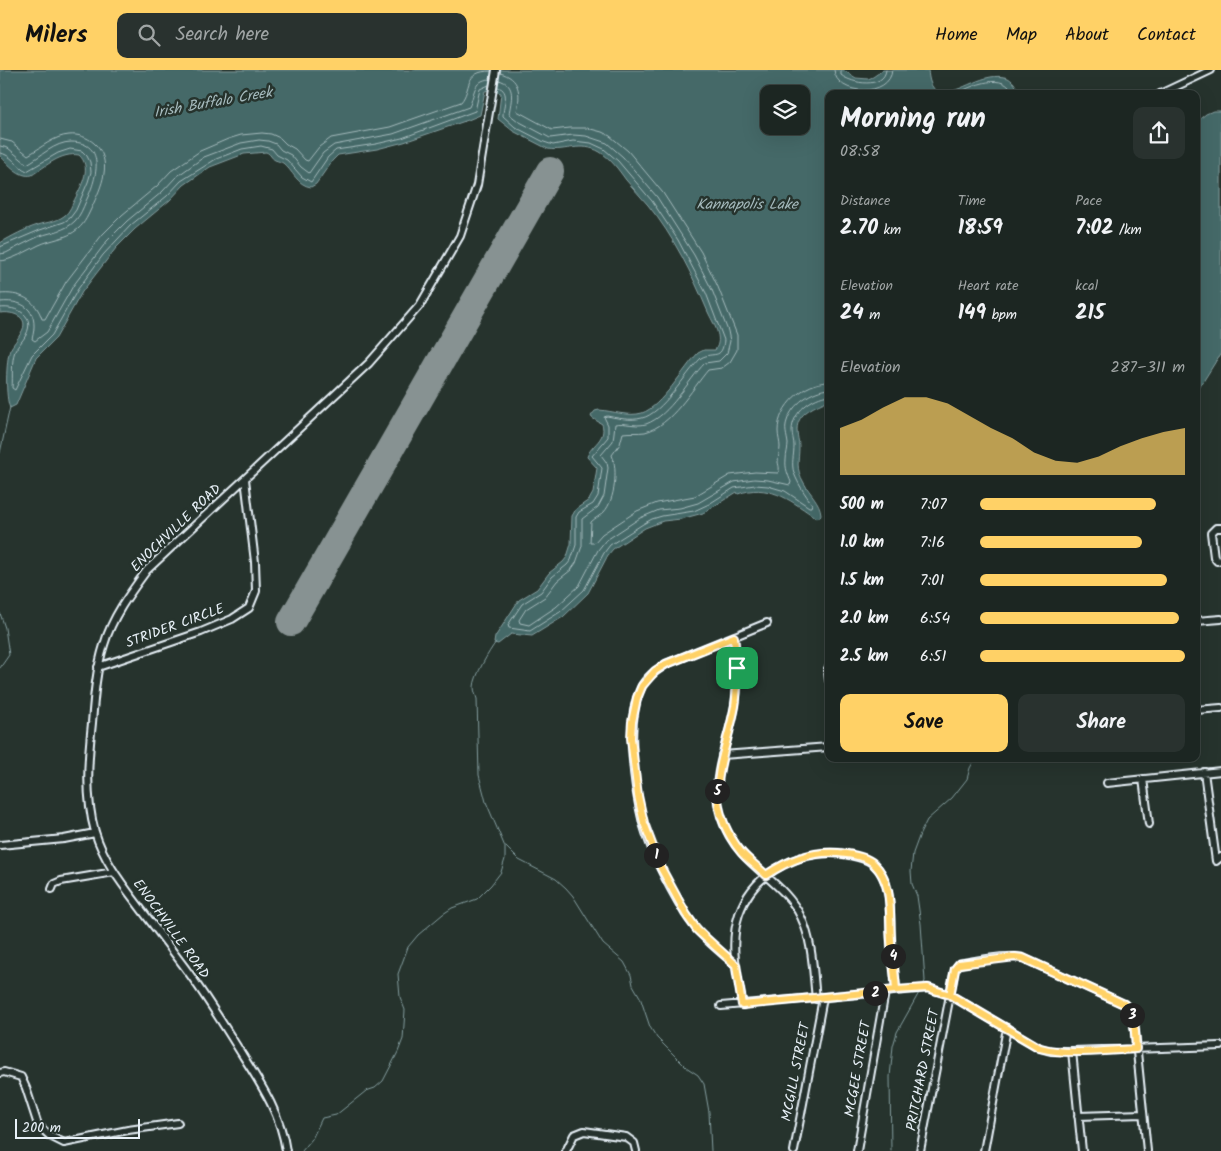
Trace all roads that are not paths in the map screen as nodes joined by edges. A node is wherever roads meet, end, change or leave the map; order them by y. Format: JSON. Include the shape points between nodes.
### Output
{"nodes":[{"id":1,"x":496,"y":70,"type":"edge"},
{"id":2,"x":1211,"y":70,"type":"edge"},
{"id":3,"x":1168,"y":90,"type":"edge"},
{"id":4,"x":245,"y":479,"type":"junction"},
{"id":5,"x":1221,"y":528,"type":"edge"},
{"id":6,"x":1219,"y":560,"type":"edge"},
{"id":7,"x":1221,"y":618,"type":"edge"},
{"id":8,"x":1200,"y":621,"type":"edge"},
{"id":9,"x":767,"y":623,"type":"dead end"},
{"id":10,"x":734,"y":637,"type":"junction"},
{"id":11,"x":98,"y":668,"type":"junction"},
{"id":12,"x":1221,"y":708,"type":"edge"},
{"id":13,"x":1200,"y":710,"type":"edge"},
{"id":14,"x":825,"y":747,"type":"edge"},
{"id":15,"x":722,"y":755,"type":"junction"},
{"id":16,"x":1221,"y":771,"type":"edge"},
{"id":17,"x":1204,"y":772,"type":"junction"},
{"id":18,"x":1143,"y":778,"type":"junction"},
{"id":19,"x":1106,"y":783,"type":"dead end"},
{"id":20,"x":1149,"y":824,"type":"dead end"},
{"id":21,"x":95,"y":833,"type":"junction"},
{"id":22,"x":0,"y":845,"type":"edge"},
{"id":23,"x":1219,"y":859,"type":"edge"},
{"id":24,"x":114,"y":872,"type":"junction"},
{"id":25,"x":766,"y":875,"type":"junction"},
{"id":26,"x":52,"y":889,"type":"dead end"},
{"id":27,"x":736,"y":965,"type":"junction"},
{"id":28,"x":896,"y":990,"type":"junction"},
{"id":29,"x":885,"y":992,"type":"junction"},
{"id":30,"x":950,"y":995,"type":"junction"},
{"id":31,"x":820,"y":998,"type":"junction"},
{"id":32,"x":742,"y":1005,"type":"junction"},
{"id":33,"x":721,"y":1006,"type":"dead end"},
{"id":34,"x":1007,"y":1028,"type":"junction"},
{"id":35,"x":1221,"y":1046,"type":"edge"},
{"id":36,"x":1136,"y":1049,"type":"junction"},
{"id":37,"x":1072,"y":1052,"type":"junction"},
{"id":38,"x":0,"y":1073,"type":"edge"},
{"id":39,"x":1143,"y":1114,"type":"junction"},
{"id":40,"x":1078,"y":1116,"type":"junction"},
{"id":41,"x":178,"y":1123,"type":"dead end"},
{"id":42,"x":286,"y":1151,"type":"edge"},
{"id":43,"x":566,"y":1151,"type":"edge"},
{"id":44,"x":636,"y":1151,"type":"edge"},
{"id":45,"x":794,"y":1151,"type":"edge"},
{"id":46,"x":857,"y":1151,"type":"edge"},
{"id":47,"x":920,"y":1151,"type":"edge"},
{"id":48,"x":984,"y":1151,"type":"edge"},
{"id":49,"x":1082,"y":1151,"type":"edge"},
{"id":50,"x":1146,"y":1151,"type":"edge"}],
"edges":[{"from":1,"to":4,"type":"street","name":"ENOCHVILLE ROAD","via":[[477,185],[460,236],[420,305],[369,363]]},
{"from":2,"to":3,"type":"street"},
{"from":4,"to":11,"type":"street","name":"ENOCHVILLE ROAD","via":[[147,570],[112,624]]},
{"from":4,"to":11,"type":"street","name":"STRIDER CIRCLE","via":[[256,591],[249,608],[201,632]]},
{"from":5,"to":6,"type":"street","via":[[1211,533],[1214,557]]},
{"from":7,"to":8,"type":"street"},
{"from":9,"to":10,"type":"street"},
{"from":10,"to":15,"type":"street","name":"MCGILL STREET","via":[[735,705]]},
{"from":10,"to":27,"type":"street","via":[[655,671],[637,698],[631,738],[644,823],[661,868],[697,930]]},
{"from":11,"to":21,"type":"street","name":"ENOCHVILLE ROAD","via":[[87,780]]},
{"from":12,"to":13,"type":"street"},
{"from":14,"to":15,"type":"street"},
{"from":15,"to":25,"type":"street","name":"MCGILL STREET","via":[[717,777],[721,817],[742,853]]},
{"from":16,"to":17,"type":"street"},
{"from":17,"to":18,"type":"street"},
{"from":17,"to":23,"type":"street"},
{"from":18,"to":19,"type":"street"},
{"from":18,"to":20,"type":"street"},
{"from":21,"to":22,"type":"street"},
{"from":21,"to":24,"type":"street","name":"ENOCHVILLE ROAD"},
{"from":24,"to":26,"type":"street","via":[[62,881],[54,884]]},
{"from":24,"to":42,"type":"street","name":"ENOCHVILLE ROAD","via":[[182,964],[248,1063],[276,1112]]},
{"from":25,"to":27,"type":"street","via":[[751,891],[739,914],[734,942]]},
{"from":25,"to":28,"type":"street","via":[[810,854],[825,852],[860,857],[874,863],[887,886]]},
{"from":25,"to":31,"type":"street","name":"MCGILL STREET","via":[[800,915]]},
{"from":27,"to":32,"type":"street"},
{"from":28,"to":29,"type":"street"},
{"from":28,"to":30,"type":"street","via":[[928,988]]},
{"from":29,"to":31,"type":"street"},
{"from":29,"to":46,"type":"street","name":"MCGEE STREET"},
{"from":30,"to":34,"type":"street"},
{"from":30,"to":36,"type":"street","name":"PRITCHARD STREET","via":[[959,964],[1023,958],[1124,1004],[1131,1011],[1134,1022]]},
{"from":30,"to":47,"type":"street","name":"PRITCHARD STREET"},
{"from":31,"to":32,"type":"street"},
{"from":31,"to":45,"type":"street","name":"MCGILL STREET"},
{"from":32,"to":33,"type":"street"},
{"from":34,"to":37,"type":"street","via":[[1040,1048]]},
{"from":34,"to":48,"type":"street"},
{"from":35,"to":36,"type":"street"},
{"from":36,"to":37,"type":"street"},
{"from":36,"to":39,"type":"street"},
{"from":37,"to":40,"type":"street"},
{"from":38,"to":41,"type":"street","via":[[21,1077],[38,1125],[64,1143]]},
{"from":39,"to":40,"type":"street"},
{"from":39,"to":50,"type":"street"},
{"from":40,"to":49,"type":"street"},
{"from":43,"to":44,"type":"street","via":[[574,1135],[584,1131],[626,1137],[634,1143]]}]}
